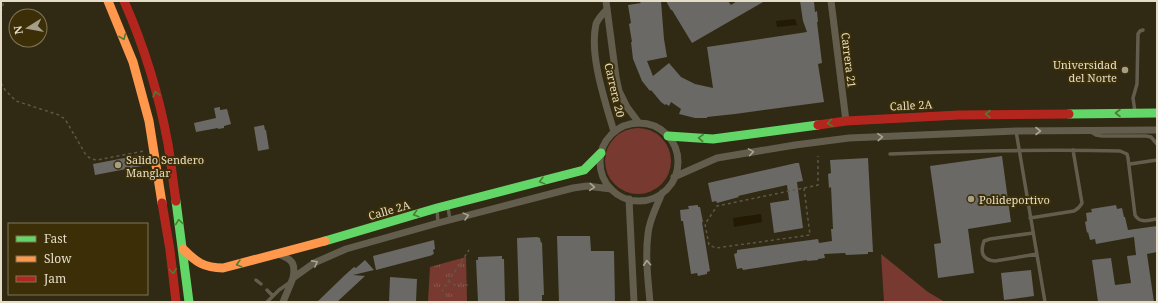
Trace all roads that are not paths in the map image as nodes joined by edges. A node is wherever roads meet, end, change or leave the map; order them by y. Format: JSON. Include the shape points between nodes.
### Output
{"nodes":[{"id":1,"x":108,"y":1,"type":"edge"},
{"id":2,"x":124,"y":1,"type":"edge"},
{"id":3,"x":606,"y":1,"type":"edge"},
{"id":4,"x":831,"y":1,"type":"edge"},
{"id":5,"x":607,"y":9,"type":"junction"},
{"id":6,"x":1143,"y":30,"type":"dead end"},
{"id":7,"x":1135,"y":113,"type":"junction"},
{"id":8,"x":1157,"y":113,"type":"edge"},
{"id":9,"x":846,"y":121,"type":"junction"},
{"id":10,"x":639,"y":123,"type":"junction"},
{"id":11,"x":1157,"y":130,"type":"edge"},
{"id":12,"x":1016,"y":131,"type":"junction"},
{"id":13,"x":1088,"y":131,"type":"junction"},
{"id":14,"x":614,"y":132,"type":"junction"},
{"id":15,"x":668,"y":136,"type":"junction"},
{"id":16,"x":1157,"y":144,"type":"edge"},
{"id":17,"x":1073,"y":150,"type":"junction"},
{"id":18,"x":1020,"y":151,"type":"junction"},
{"id":19,"x":601,"y":153,"type":"junction"},
{"id":20,"x":890,"y":154,"type":"dead end"},
{"id":21,"x":1157,"y":160,"type":"edge"},
{"id":22,"x":1130,"y":164,"type":"junction"},
{"id":23,"x":674,"y":177,"type":"junction"},
{"id":24,"x":611,"y":189,"type":"junction"},
{"id":25,"x":663,"y":192,"type":"junction"},
{"id":26,"x":629,"y":199,"type":"junction"},
{"id":27,"x":447,"y":206,"type":"junction"},
{"id":28,"x":436,"y":208,"type":"junction"},
{"id":29,"x":1030,"y":218,"type":"junction"},
{"id":30,"x":1157,"y":219,"type":"edge"},
{"id":31,"x":450,"y":220,"type":"junction"},
{"id":32,"x":438,"y":223,"type":"junction"},
{"id":33,"x":1033,"y":232,"type":"junction"},
{"id":34,"x":183,"y":250,"type":"junction"},
{"id":35,"x":277,"y":254,"type":"junction"},
{"id":36,"x":1037,"y":254,"type":"junction"},
{"id":37,"x":256,"y":280,"type":"dead end"},
{"id":38,"x":292,"y":280,"type":"junction"},
{"id":39,"x":261,"y":284,"type":"dead end"},
{"id":40,"x":267,"y":290,"type":"dead end"},
{"id":41,"x":273,"y":296,"type":"junction"},
{"id":42,"x":176,"y":302,"type":"edge"},
{"id":43,"x":189,"y":302,"type":"edge"},
{"id":44,"x":267,"y":302,"type":"edge"},
{"id":45,"x":283,"y":302,"type":"edge"},
{"id":46,"x":634,"y":302,"type":"edge"},
{"id":47,"x":650,"y":302,"type":"edge"},
{"id":48,"x":1045,"y":302,"type":"edge"}],
"edges":[{"from":1,"to":42,"type":"main road","one_way":true,"via":[[133,62],[149,122]]},
{"from":34,"to":2,"type":"main road","one_way":true,"via":[[168,144],[157,94]]},
{"from":3,"to":5,"type":"street","name":"Carrera 20"},
{"from":4,"to":9,"type":"street","name":"Carrera 21"},
{"from":5,"to":10,"type":"street","name":"Carrera 20","via":[[619,91]]},
{"from":5,"to":14,"type":"street","name":"Carrera 20","via":[[597,22],[595,43],[599,77]]},
{"from":6,"to":7,"type":"lane","via":[[1138,34]]},
{"from":7,"to":8,"type":"main road","name":"Calle 2A"},
{"from":7,"to":9,"type":"main road","name":"Calle 2A","one_way":true,"via":[[959,114]]},
{"from":9,"to":15,"type":"main road","name":"Calle 2A","one_way":true,"via":[[713,139]]},
{"from":10,"to":14,"type":"street","via":[[625,125]]},
{"from":10,"to":15,"type":"street","via":[[650,124]]},
{"from":11,"to":13,"type":"street"},
{"from":12,"to":13,"type":"street","one_way":true},
{"from":12,"to":18,"type":"lane"},
{"from":23,"to":12,"type":"street","one_way":true,"via":[[717,158],[795,145],[849,138]]},
{"from":13,"to":16,"type":"lane","via":[[1096,135],[1146,136],[1151,137]]},
{"from":14,"to":19,"type":"street"},
{"from":15,"to":23,"type":"street","via":[[677,156]]},
{"from":17,"to":18,"type":"lane"},
{"from":17,"to":22,"type":"lane","via":[[1120,151],[1127,154]]},
{"from":17,"to":29,"type":"lane","via":[[1081,206],[1074,211]]},
{"from":18,"to":20,"type":"lane"},
{"from":18,"to":29,"type":"lane"},
{"from":19,"to":24,"type":"street","via":[[600,166]]},
{"from":19,"to":27,"type":"main road","name":"Calle 2A","one_way":true,"via":[[584,170]]},
{"from":21,"to":22,"type":"lane"},
{"from":22,"to":30,"type":"lane","via":[[1135,215],[1144,221]]},
{"from":23,"to":25,"type":"street"},
{"from":24,"to":26,"type":"street"},
{"from":31,"to":24,"type":"street","one_way":true,"via":[[573,188],[587,186]]},
{"from":25,"to":26,"type":"street","via":[[646,200]]},
{"from":47,"to":25,"type":"street","one_way":true,"via":[[646,251],[648,233]]},
{"from":26,"to":46,"type":"street"},
{"from":27,"to":28,"type":"main road","name":"Calle 2A"},
{"from":27,"to":31,"type":"lane"},
{"from":28,"to":32,"type":"lane"},
{"from":28,"to":35,"type":"main road","name":"Calle 2A","one_way":true},
{"from":29,"to":33,"type":"lane"},
{"from":31,"to":32,"type":"street"},
{"from":38,"to":32,"type":"street","one_way":true,"via":[[314,263],[346,249]]},
{"from":33,"to":36,"type":"lane"},
{"from":33,"to":36,"type":"lane","via":[[984,241],[983,255],[988,260],[995,261]]},
{"from":35,"to":34,"type":"main road","name":"Calle 2A","one_way":true,"via":[[223,268],[213,268],[203,266]]},
{"from":34,"to":43,"type":"main road"},
{"from":35,"to":38,"type":"street","via":[[291,261],[294,271]]},
{"from":36,"to":48,"type":"lane"},
{"from":37,"to":39,"type":"lane"},
{"from":38,"to":41,"type":"lane"},
{"from":38,"to":45,"type":"street"},
{"from":40,"to":41,"type":"lane"},
{"from":41,"to":44,"type":"lane"}]}
